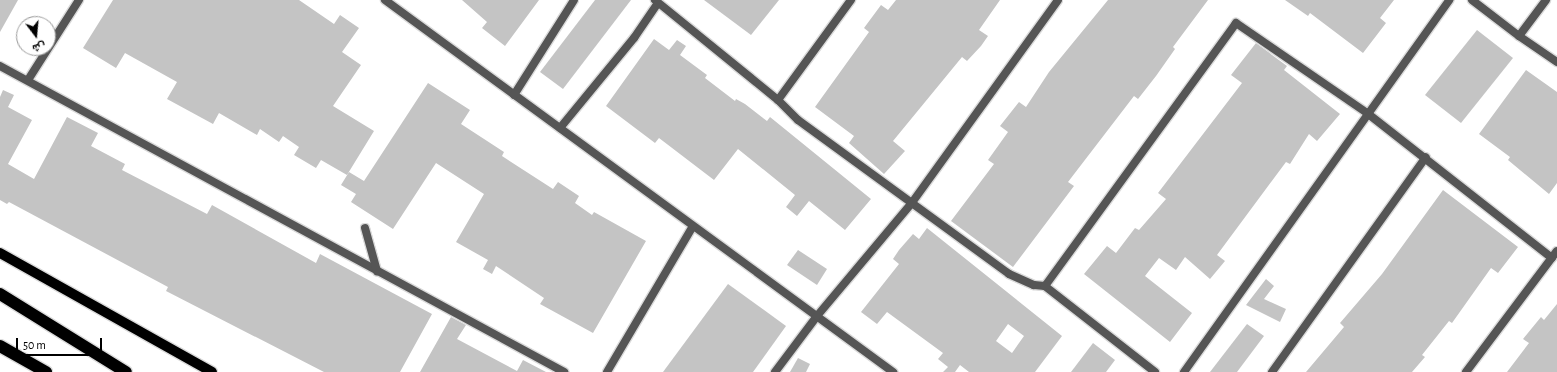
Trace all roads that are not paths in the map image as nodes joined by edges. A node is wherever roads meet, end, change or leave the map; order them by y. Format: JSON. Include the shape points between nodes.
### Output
{"nodes":[{"id":1,"x":79,"y":0,"type":"edge"},
{"id":2,"x":385,"y":0,"type":"edge"},
{"id":3,"x":574,"y":0,"type":"edge"},
{"id":4,"x":851,"y":0,"type":"edge"},
{"id":5,"x":1058,"y":0,"type":"edge"},
{"id":6,"x":1449,"y":0,"type":"edge"},
{"id":7,"x":1472,"y":0,"type":"edge"},
{"id":8,"x":1546,"y":0,"type":"edge"},
{"id":9,"x":660,"y":2,"type":"edge"},
{"id":10,"x":1519,"y":36,"type":"junction"},
{"id":11,"x":1557,"y":62,"type":"edge"},
{"id":12,"x":0,"y":66,"type":"edge"},
{"id":13,"x":28,"y":80,"type":"junction"},
{"id":14,"x":514,"y":95,"type":"junction"},
{"id":15,"x":778,"y":100,"type":"junction"},
{"id":16,"x":1367,"y":113,"type":"junction"},
{"id":17,"x":560,"y":128,"type":"junction"},
{"id":18,"x":1426,"y":158,"type":"junction"},
{"id":19,"x":911,"y":204,"type":"junction"},
{"id":20,"x":693,"y":226,"type":"junction"},
{"id":21,"x":365,"y":228,"type":"dead end"},
{"id":22,"x":1557,"y":251,"type":"edge"},
{"id":23,"x":0,"y":253,"type":"edge"},
{"id":24,"x":1552,"y":258,"type":"junction"},
{"id":25,"x":378,"y":271,"type":"junction"},
{"id":26,"x":1045,"y":286,"type":"junction"},
{"id":27,"x":0,"y":294,"type":"edge"},
{"id":28,"x":0,"y":304,"type":"edge"},
{"id":29,"x":817,"y":316,"type":"junction"},
{"id":30,"x":0,"y":347,"type":"edge"},
{"id":31,"x":46,"y":372,"type":"edge"},
{"id":32,"x":125,"y":372,"type":"edge"},
{"id":33,"x":212,"y":372,"type":"edge"},
{"id":34,"x":564,"y":372,"type":"edge"},
{"id":35,"x":607,"y":372,"type":"edge"},
{"id":36,"x":775,"y":372,"type":"edge"},
{"id":37,"x":893,"y":372,"type":"edge"},
{"id":38,"x":1156,"y":372,"type":"edge"},
{"id":39,"x":1184,"y":372,"type":"edge"},
{"id":40,"x":1272,"y":372,"type":"edge"},
{"id":41,"x":1466,"y":372,"type":"edge"}],
"edges":[{"from":1,"to":13,"type":"street"},
{"from":2,"to":14,"type":"street"},
{"from":3,"to":14,"type":"street"},
{"from":4,"to":15,"type":"street"},
{"from":5,"to":19,"type":"street"},
{"from":6,"to":16,"type":"street"},
{"from":7,"to":10,"type":"street"},
{"from":8,"to":10,"type":"street"},
{"from":9,"to":15,"type":"street"},
{"from":9,"to":17,"type":"street","via":[[634,38]]},
{"from":10,"to":11,"type":"street"},
{"from":12,"to":13,"type":"street"},
{"from":13,"to":25,"type":"street"},
{"from":14,"to":17,"type":"street"},
{"from":15,"to":19,"type":"street","via":[[798,120]]},
{"from":16,"to":18,"type":"street"},
{"from":16,"to":26,"type":"street","via":[[1236,23]]},
{"from":16,"to":39,"type":"street"},
{"from":17,"to":20,"type":"street"},
{"from":18,"to":24,"type":"street"},
{"from":18,"to":40,"type":"street"},
{"from":19,"to":26,"type":"street","via":[[1009,274],[1034,285]]},
{"from":19,"to":29,"type":"street"},
{"from":20,"to":29,"type":"street"},
{"from":20,"to":35,"type":"street"},
{"from":21,"to":25,"type":"street"},
{"from":22,"to":24,"type":"street"},
{"from":23,"to":33,"type":"main road"},
{"from":24,"to":41,"type":"street"},
{"from":25,"to":34,"type":"street"},
{"from":26,"to":38,"type":"street"},
{"from":27,"to":32,"type":"highway"},
{"from":28,"to":32,"type":"highway"},
{"from":29,"to":36,"type":"street"},
{"from":29,"to":37,"type":"street"},
{"from":30,"to":31,"type":"highway"}]}
